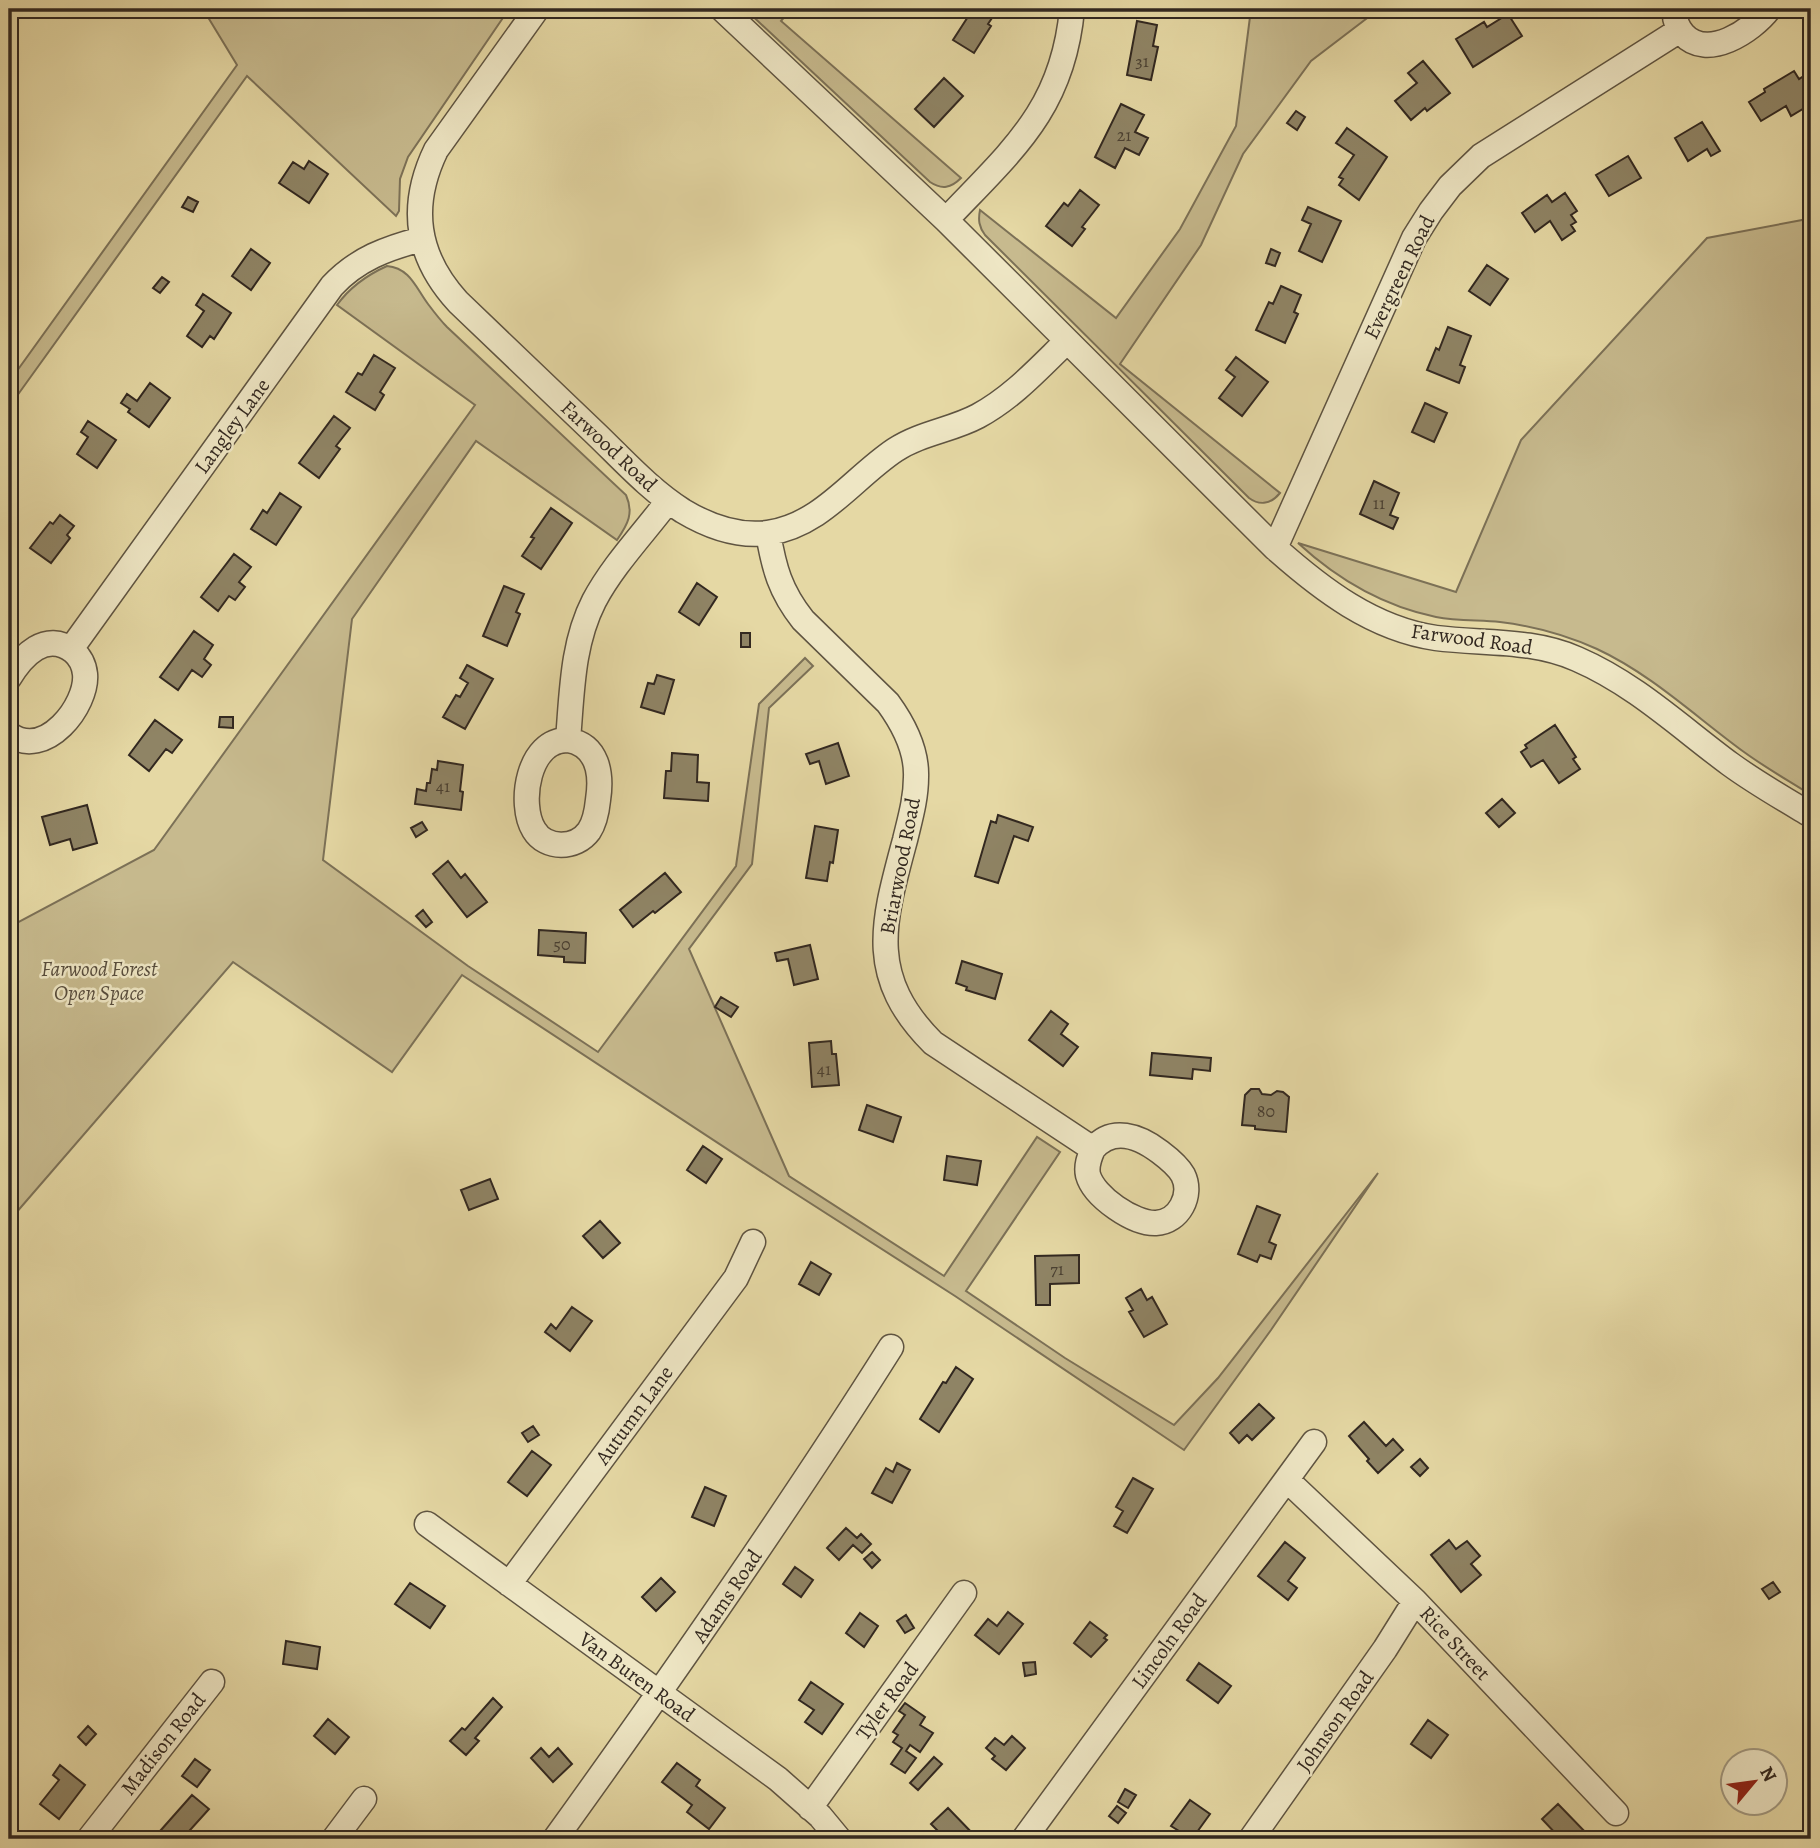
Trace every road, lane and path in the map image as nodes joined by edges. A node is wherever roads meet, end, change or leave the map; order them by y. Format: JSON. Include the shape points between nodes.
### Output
{"nodes":[{"id":1,"x":537,"y":9,"type":"edge"},
{"id":2,"x":722,"y":9,"type":"edge"},
{"id":3,"x":1072,"y":9,"type":"edge"},
{"id":4,"x":1769,"y":9,"type":"edge"},
{"id":5,"x":1677,"y":19,"type":"edge"},
{"id":6,"x":946,"y":220,"type":"junction"},
{"id":7,"x":422,"y":239,"type":"junction"},
{"id":8,"x":1067,"y":341,"type":"junction"},
{"id":9,"x":668,"y":501,"type":"junction"},
{"id":10,"x":768,"y":533,"type":"junction"},
{"id":11,"x":1275,"y":548,"type":"junction"},
{"id":12,"x":71,"y":649,"type":"junction"},
{"id":13,"x":9,"y":678,"type":"edge"},
{"id":14,"x":9,"y":734,"type":"edge"},
{"id":15,"x":568,"y":740,"type":"dead end"},
{"id":16,"x":1811,"y":816,"type":"edge"},
{"id":17,"x":1093,"y":1149,"type":"dead end"},
{"id":18,"x":753,"y":1242,"type":"dead end"},
{"id":19,"x":891,"y":1347,"type":"dead end"},
{"id":20,"x":1314,"y":1442,"type":"dead end"},
{"id":21,"x":1287,"y":1480,"type":"junction"},
{"id":22,"x":427,"y":1524,"type":"dead end"},
{"id":23,"x":509,"y":1584,"type":"junction"},
{"id":24,"x":964,"y":1593,"type":"dead end"},
{"id":25,"x":1415,"y":1601,"type":"junction"},
{"id":26,"x":212,"y":1682,"type":"dead end"},
{"id":27,"x":660,"y":1694,"type":"junction"},
{"id":28,"x":363,"y":1799,"type":"dead end"},
{"id":29,"x":810,"y":1808,"type":"junction"},
{"id":30,"x":1616,"y":1813,"type":"dead end"},
{"id":31,"x":89,"y":1839,"type":"edge"},
{"id":32,"x":334,"y":1839,"type":"edge"},
{"id":33,"x":555,"y":1839,"type":"edge"},
{"id":34,"x":839,"y":1839,"type":"edge"},
{"id":35,"x":1024,"y":1839,"type":"edge"},
{"id":36,"x":1251,"y":1839,"type":"edge"}],
"edges":[{"from":1,"to":7,"type":"street","name":"Farwood Road","via":[[428,166],[420,202]]},
{"from":2,"to":6,"type":"street","name":"Farwood Road"},
{"from":3,"to":6,"type":"street","via":[[1062,66],[1044,106],[1013,150]]},
{"from":4,"to":5,"type":"street","name":"Evergreen Road","via":[[1743,31],[1715,44],[1694,43]]},
{"from":5,"to":11,"type":"street","name":"Evergreen Road","via":[[1481,156],[1431,211],[1414,238]]},
{"from":6,"to":8,"type":"street","name":"Farwood Road"},
{"from":7,"to":9,"type":"street","name":"Farwood Road","via":[[435,273],[458,302]]},
{"from":7,"to":12,"type":"street","name":"Langley Lane","via":[[374,254],[332,286]]},
{"from":8,"to":10,"type":"street","name":"Farwood Road","via":[[993,407],[897,449],[824,509]]},
{"from":8,"to":11,"type":"street","name":"Farwood Road"},
{"from":9,"to":10,"type":"street","name":"Farwood Road","via":[[717,528]]},
{"from":9,"to":15,"type":"street","via":[[603,586],[586,619],[576,655]]},
{"from":10,"to":17,"type":"street","name":"Briarwood Road","via":[[778,578],[792,607],[888,703],[910,743],[916,775],[914,806],[885,934],[888,968],[904,1009],[933,1043]]},
{"from":11,"to":16,"type":"street","name":"Farwood Road","via":[[1320,586],[1384,624],[1437,638],[1528,645],[1594,666],[1634,690],[1732,766]]},
{"from":12,"to":13,"type":"street","via":[[52,643],[39,646]]},
{"from":12,"to":14,"type":"street","via":[[83,664],[86,678],[71,713],[44,740],[24,742]]},
{"from":18,"to":23,"type":"street","name":"Autumn Lane","via":[[736,1278]]},
{"from":19,"to":27,"type":"street","name":"Adams Road"},
{"from":20,"to":21,"type":"street","name":"Lincoln Road"},
{"from":21,"to":25,"type":"street","name":"Rice Street"},
{"from":21,"to":35,"type":"street","name":"Lincoln Road"},
{"from":22,"to":23,"type":"street","name":"Van Buren Road"},
{"from":23,"to":27,"type":"street","name":"Van Buren Road"},
{"from":24,"to":29,"type":"street","name":"Tyler Road"},
{"from":25,"to":30,"type":"street","name":"Rice Street"},
{"from":25,"to":36,"type":"street","name":"Johnson Road"},
{"from":26,"to":31,"type":"street","name":"Madison Road"},
{"from":27,"to":29,"type":"street","name":"Van Buren Road","via":[[778,1779]]},
{"from":27,"to":33,"type":"street","name":"Adams Road"},
{"from":28,"to":32,"type":"street"},
{"from":29,"to":34,"type":"street","name":"Van Buren Road"}]}
